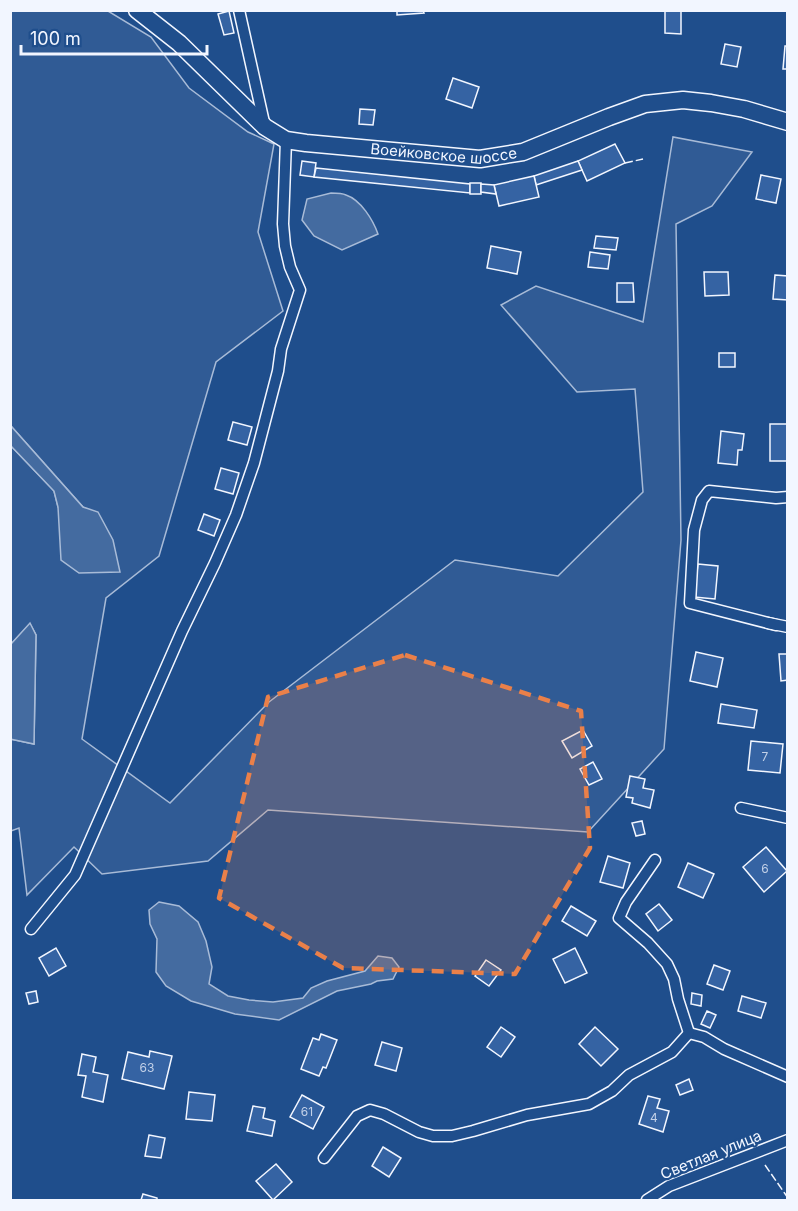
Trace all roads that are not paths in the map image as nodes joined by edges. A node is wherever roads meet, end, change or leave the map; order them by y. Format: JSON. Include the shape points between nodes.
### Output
{"nodes":[{"id":1,"x":137,"y":10,"type":"edge"},
{"id":2,"x":239,"y":10,"type":"edge"},
{"id":3,"x":788,"y":122,"type":"edge"},
{"id":4,"x":265,"y":127,"type":"junction"},
{"id":5,"x":286,"y":140,"type":"junction"},
{"id":6,"x":788,"y":497,"type":"edge"},
{"id":7,"x":788,"y":627,"type":"edge"},
{"id":8,"x":741,"y":808,"type":"dead end"},
{"id":9,"x":788,"y":818,"type":"edge"},
{"id":10,"x":655,"y":860,"type":"dead end"},
{"id":11,"x":31,"y":929,"type":"dead end"},
{"id":12,"x":689,"y":1033,"type":"junction"},
{"id":13,"x":788,"y":1077,"type":"edge"},
{"id":14,"x":788,"y":1140,"type":"edge"},
{"id":15,"x":324,"y":1158,"type":"dead end"},
{"id":16,"x":647,"y":1200,"type":"edge"}],
"edges":[{"from":1,"to":4,"type":"street","name":"Воейковское шоссе","via":[[179,43]]},
{"from":2,"to":4,"type":"street"},
{"from":3,"to":5,"type":"street","name":"Воейковское шоссе","via":[[711,103],[683,100],[645,104],[523,152],[480,159]]},
{"from":4,"to":5,"type":"street","name":"Воейковское шоссе"},
{"from":5,"to":11,"type":"street","via":[[285,246],[300,290],[281,349],[254,463],[236,515],[75,874]]},
{"from":6,"to":7,"type":"street","via":[[709,491],[702,500],[694,530],[690,603]]},
{"from":8,"to":9,"type":"street"},
{"from":10,"to":12,"type":"street","via":[[619,918],[667,964]]},
{"from":12,"to":13,"type":"street"},
{"from":12,"to":15,"type":"street","via":[[672,1052],[589,1104],[527,1115],[452,1136],[419,1132],[370,1110],[357,1116]]},
{"from":14,"to":16,"type":"street","name":"Светлая улица","via":[[669,1186]]}]}
